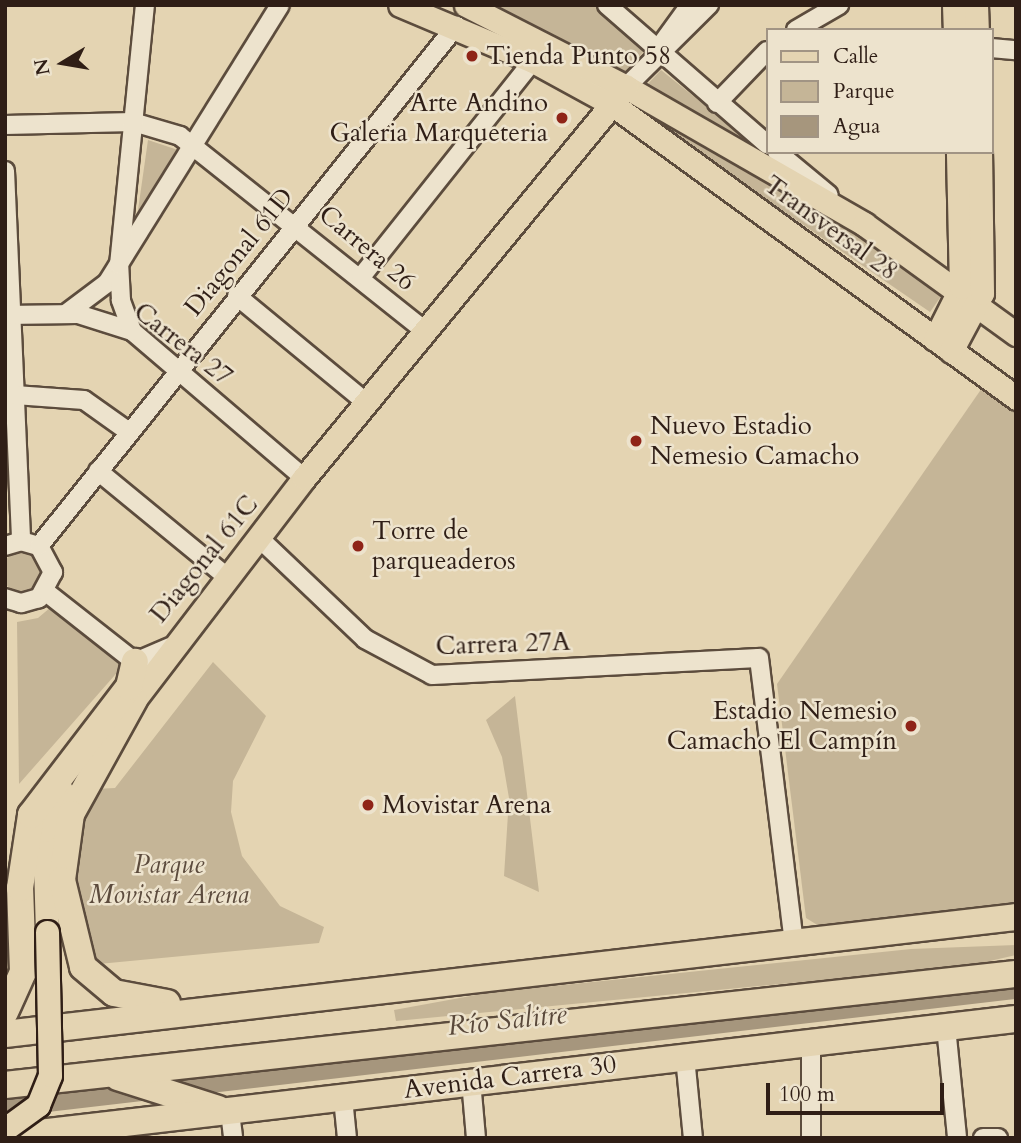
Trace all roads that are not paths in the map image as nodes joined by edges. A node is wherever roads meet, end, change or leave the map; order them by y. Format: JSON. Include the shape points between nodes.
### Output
{"nodes":[{"id":1,"x":145,"y":5,"type":"edge"},
{"id":2,"x":280,"y":5,"type":"edge"},
{"id":3,"x":400,"y":5,"type":"edge"},
{"id":4,"x":607,"y":5,"type":"edge"},
{"id":5,"x":690,"y":5,"type":"edge"},
{"id":6,"x":709,"y":5,"type":"edge"},
{"id":7,"x":839,"y":5,"type":"edge"},
{"id":8,"x":954,"y":5,"type":"edge"},
{"id":9,"x":976,"y":5,"type":"edge"},
{"id":10,"x":469,"y":6,"type":"edge"},
{"id":11,"x":456,"y":26,"type":"junction"},
{"id":12,"x":799,"y":28,"type":"edge"},
{"id":13,"x":955,"y":28,"type":"edge"},
{"id":14,"x":977,"y":28,"type":"edge"},
{"id":15,"x":993,"y":48,"type":"edge"},
{"id":16,"x":1016,"y":50,"type":"edge"},
{"id":17,"x":657,"y":52,"type":"junction"},
{"id":18,"x":766,"y":52,"type":"edge"},
{"id":19,"x":533,"y":61,"type":"junction"},
{"id":20,"x":619,"y":95,"type":"junction"},
{"id":21,"x":717,"y":103,"type":"junction"},
{"id":22,"x":133,"y":122,"type":"junction"},
{"id":23,"x":5,"y":125,"type":"edge"},
{"id":24,"x":766,"y":143,"type":"edge"},
{"id":25,"x":194,"y":144,"type":"junction"},
{"id":26,"x":779,"y":154,"type":"edge"},
{"id":27,"x":958,"y":154,"type":"edge"},
{"id":28,"x":980,"y":154,"type":"edge"},
{"id":29,"x":5,"y":171,"type":"edge"},
{"id":30,"x":6,"y":218,"type":"edge"},
{"id":31,"x":296,"y":223,"type":"junction"},
{"id":32,"x":864,"y":224,"type":"junction"},
{"id":33,"x":119,"y":265,"type":"junction"},
{"id":34,"x":361,"y":277,"type":"junction"},
{"id":35,"x":237,"y":296,"type":"junction"},
{"id":36,"x":968,"y":300,"type":"junction"},
{"id":37,"x":66,"y":313,"type":"junction"},
{"id":38,"x":8,"y":315,"type":"edge"},
{"id":39,"x":132,"y":331,"type":"junction"},
{"id":40,"x":426,"y":331,"type":"junction"},
{"id":41,"x":1016,"y":334,"type":"edge"},
{"id":42,"x":943,"y":345,"type":"junction"},
{"id":43,"x":177,"y":370,"type":"junction"},
{"id":44,"x":15,"y":394,"type":"junction"},
{"id":45,"x":1016,"y":398,"type":"edge"},
{"id":46,"x":367,"y":403,"type":"junction"},
{"id":47,"x":129,"y":432,"type":"junction"},
{"id":48,"x":98,"y":471,"type":"junction"},
{"id":49,"x":304,"y":478,"type":"junction"},
{"id":50,"x":258,"y":537,"type":"junction"},
{"id":51,"x":13,"y":543,"type":"edge"},
{"id":52,"x":39,"y":546,"type":"junction"},
{"id":53,"x":226,"y":576,"type":"junction"},
{"id":54,"x":46,"y":592,"type":"junction"},
{"id":55,"x":5,"y":598,"type":"edge"},
{"id":56,"x":170,"y":647,"type":"junction"},
{"id":57,"x":135,"y":662,"type":"junction"},
{"id":58,"x":134,"y":700,"type":"junction"},
{"id":59,"x":5,"y":860,"type":"edge"},
{"id":60,"x":20,"y":888,"type":"junction"},
{"id":61,"x":1016,"y":917,"type":"edge"},
{"id":62,"x":794,"y":945,"type":"junction"},
{"id":63,"x":1016,"y":974,"type":"edge"},
{"id":64,"x":207,"y":1008,"type":"junction"},
{"id":65,"x":5,"y":1012,"type":"edge"},
{"id":66,"x":1016,"y":1019,"type":"edge"},
{"id":67,"x":946,"y":1027,"type":"junction"},
{"id":68,"x":5,"y":1034,"type":"edge"},
{"id":69,"x":811,"y":1045,"type":"junction"},
{"id":70,"x":685,"y":1057,"type":"junction"},
{"id":71,"x":85,"y":1075,"type":"junction"},
{"id":72,"x":471,"y":1081,"type":"junction"},
{"id":73,"x":5,"y":1085,"type":"edge"},
{"id":74,"x":343,"y":1098,"type":"junction"},
{"id":75,"x":230,"y":1112,"type":"junction"},
{"id":76,"x":5,"y":1129,"type":"edge"},
{"id":77,"x":5,"y":1137,"type":"edge"},
{"id":78,"x":233,"y":1138,"type":"edge"},
{"id":79,"x":347,"y":1138,"type":"edge"},
{"id":80,"x":477,"y":1138,"type":"edge"},
{"id":81,"x":693,"y":1138,"type":"edge"},
{"id":82,"x":811,"y":1138,"type":"edge"},
{"id":83,"x":957,"y":1138,"type":"edge"}],
"edges":[{"from":1,"to":22,"type":"street"},
{"from":2,"to":25,"type":"street"},
{"from":3,"to":11,"type":"main road"},
{"from":4,"to":17,"type":"street"},
{"from":5,"to":17,"type":"street"},
{"from":6,"to":17,"type":"street"},
{"from":7,"to":12,"type":"street"},
{"from":8,"to":13,"type":"main road"},
{"from":9,"to":14,"type":"main road"},
{"from":10,"to":11,"type":"main road"},
{"from":10,"to":20,"type":"main road"},
{"from":11,"to":19,"type":"main road"},
{"from":11,"to":31,"type":"street","name":"Diagonal 61D"},
{"from":15,"to":16,"type":"street"},
{"from":17,"to":20,"type":"street"},
{"from":17,"to":21,"type":"street"},
{"from":18,"to":21,"type":"street"},
{"from":19,"to":20,"type":"main road"},
{"from":19,"to":34,"type":"street"},
{"from":20,"to":32,"type":"main road","name":"Transversal 28"},
{"from":20,"to":40,"type":"main road","name":"Diagonal 61C"},
{"from":20,"to":42,"type":"main road","name":"Transversal 28"},
{"from":21,"to":24,"type":"street"},
{"from":22,"to":23,"type":"street","name":"Carrera 26"},
{"from":22,"to":25,"type":"street","name":"Carrera 26"},
{"from":22,"to":33,"type":"street"},
{"from":25,"to":31,"type":"street","name":"Carrera 26"},
{"from":25,"to":33,"type":"street"},
{"from":26,"to":32,"type":"street"},
{"from":27,"to":36,"type":"main road"},
{"from":28,"to":36,"type":"main road","via":[[983,276]]},
{"from":29,"to":30,"type":"street"},
{"from":30,"to":38,"type":"street"},
{"from":31,"to":34,"type":"street","name":"Carrera 26"},
{"from":31,"to":35,"type":"street","name":"Diagonal 61D"},
{"from":32,"to":36,"type":"main road","name":"Transversal 28"},
{"from":33,"to":37,"type":"street","via":[[98,293]]},
{"from":33,"to":39,"type":"street","via":[[121,300]]},
{"from":34,"to":40,"type":"street","name":"Carrera 26"},
{"from":35,"to":43,"type":"street","name":"Diagonal 61D"},
{"from":35,"to":46,"type":"street"},
{"from":36,"to":41,"type":"main road","name":"Transversal 28"},
{"from":36,"to":42,"type":"main road"},
{"from":37,"to":38,"type":"street","name":"Carrera 27"},
{"from":37,"to":39,"type":"street","name":"Carrera 27"},
{"from":38,"to":44,"type":"street"},
{"from":39,"to":43,"type":"street","name":"Carrera 27"},
{"from":40,"to":46,"type":"main road","name":"Diagonal 61C"},
{"from":42,"to":45,"type":"main road","name":"Transversal 28"},
{"from":43,"to":47,"type":"street","name":"Diagonal 61D"},
{"from":43,"to":49,"type":"street","name":"Carrera 27"},
{"from":44,"to":47,"type":"street","via":[[83,400]]},
{"from":44,"to":51,"type":"street"},
{"from":46,"to":49,"type":"main road","name":"Diagonal 61C"},
{"from":47,"to":48,"type":"street","name":"Diagonal 61D"},
{"from":48,"to":52,"type":"street","name":"Diagonal 61D"},
{"from":48,"to":53,"type":"street"},
{"from":49,"to":50,"type":"main road","name":"Diagonal 61C"},
{"from":50,"to":53,"type":"main road","name":"Diagonal 61C"},
{"from":50,"to":62,"type":"street","name":"Carrera 27A","via":[[365,639],[432,675],[758,658]]},
{"from":51,"to":52,"type":"street"},
{"from":52,"to":54,"type":"street","via":[[52,565]]},
{"from":53,"to":56,"type":"main road","name":"Diagonal 61C"},
{"from":54,"to":55,"type":"street","via":[[30,602]]},
{"from":54,"to":57,"type":"street"},
{"from":56,"to":57,"type":"street"},
{"from":56,"to":58,"type":"main road","name":"Diagonal 61C"},
{"from":57,"to":60,"type":"highway","via":[[130,687],[36,804],[24,840]]},
{"from":58,"to":64,"type":"highway","via":[[79,795],[65,835],[62,880],[71,933],[83,967],[114,993]]},
{"from":58,"to":76,"type":"main road","name":"Diagonal 61C","bridge":true,"via":[[48,812],[42,849],[50,1075],[38,1105]]},
{"from":59,"to":60,"type":"highway"},
{"from":60,"to":65,"type":"highway","via":[[23,972]]},
{"from":61,"to":62,"type":"highway"},
{"from":62,"to":64,"type":"highway"},
{"from":63,"to":71,"type":"highway","name":"Avenida Carrera 30"},
{"from":64,"to":68,"type":"highway"},
{"from":66,"to":67,"type":"highway","name":"Avenida Carrera 30"},
{"from":67,"to":69,"type":"highway","name":"Avenida Carrera 30"},
{"from":67,"to":83,"type":"street"},
{"from":69,"to":70,"type":"highway","name":"Avenida Carrera 30"},
{"from":69,"to":82,"type":"street"},
{"from":70,"to":72,"type":"highway","name":"Avenida Carrera 30"},
{"from":70,"to":81,"type":"street"},
{"from":71,"to":73,"type":"highway","name":"Avenida Carrera 30"},
{"from":71,"to":75,"type":"highway","via":[[130,1078]]},
{"from":72,"to":74,"type":"highway","name":"Avenida Carrera 30"},
{"from":72,"to":80,"type":"street"},
{"from":74,"to":75,"type":"highway","name":"Avenida Carrera 30"},
{"from":74,"to":79,"type":"street"},
{"from":75,"to":77,"type":"highway","name":"Avenida Carrera 30"},
{"from":75,"to":78,"type":"street"}]}
